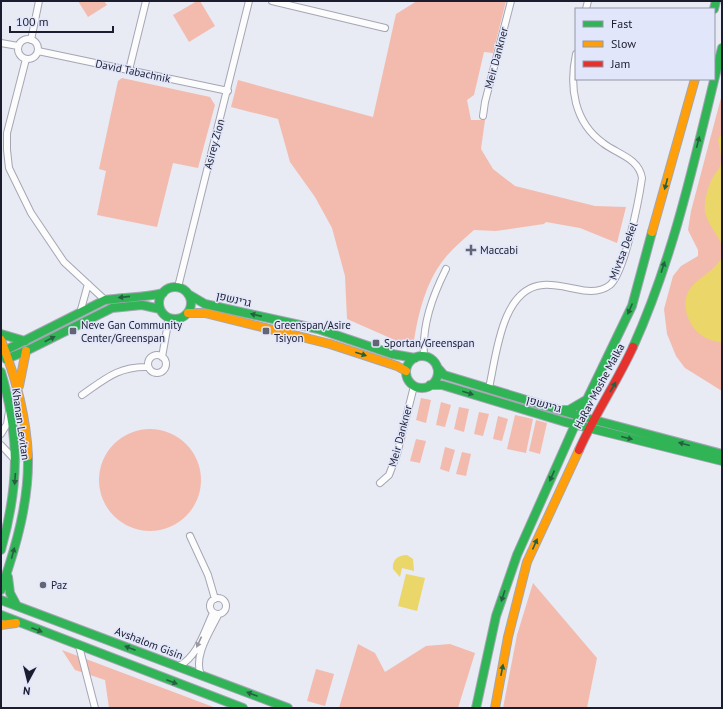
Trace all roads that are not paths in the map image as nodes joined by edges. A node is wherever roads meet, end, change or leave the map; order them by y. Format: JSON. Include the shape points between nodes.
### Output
{"nodes":[{"id":1,"x":39,"y":1,"type":"edge"},
{"id":2,"x":146,"y":1,"type":"edge"},
{"id":3,"x":250,"y":1,"type":"edge"},
{"id":4,"x":272,"y":1,"type":"edge"},
{"id":5,"x":511,"y":1,"type":"edge"},
{"id":6,"x":385,"y":28,"type":"dead end"},
{"id":7,"x":31,"y":40,"type":"junction"},
{"id":8,"x":1,"y":43,"type":"edge"},
{"id":9,"x":18,"y":46,"type":"junction"},
{"id":10,"x":722,"y":48,"type":"edge"},
{"id":11,"x":38,"y":51,"type":"junction"},
{"id":12,"x":26,"y":59,"type":"junction"},
{"id":13,"x":575,"y":59,"type":"edge"},
{"id":14,"x":129,"y":70,"type":"junction"},
{"id":15,"x":715,"y":76,"type":"edge"},
{"id":16,"x":695,"y":80,"type":"edge"},
{"id":17,"x":714,"y":80,"type":"edge"},
{"id":18,"x":228,"y":91,"type":"junction"},
{"id":19,"x":483,"y":116,"type":"dead end"},
{"id":20,"x":446,"y":269,"type":"dead end"},
{"id":21,"x":88,"y":284,"type":"junction"},
{"id":22,"x":178,"y":287,"type":"junction"},
{"id":23,"x":163,"y":293,"type":"junction"},
{"id":24,"x":188,"y":294,"type":"junction"},
{"id":25,"x":105,"y":300,"type":"junction"},
{"id":26,"x":160,"y":309,"type":"junction"},
{"id":27,"x":80,"y":313,"type":"junction"},
{"id":28,"x":188,"y":313,"type":"junction"},
{"id":29,"x":169,"y":318,"type":"junction"},
{"id":30,"x":1,"y":334,"type":"edge"},
{"id":31,"x":1,"y":340,"type":"edge"},
{"id":32,"x":25,"y":341,"type":"junction"},
{"id":33,"x":26,"y":351,"type":"junction"},
{"id":34,"x":3,"y":353,"type":"edge"},
{"id":35,"x":162,"y":356,"type":"junction"},
{"id":36,"x":424,"y":356,"type":"junction"},
{"id":37,"x":415,"y":358,"type":"junction"},
{"id":38,"x":5,"y":359,"type":"edge"},
{"id":39,"x":148,"y":367,"type":"junction"},
{"id":40,"x":437,"y":368,"type":"junction"},
{"id":41,"x":406,"y":371,"type":"junction"},
{"id":42,"x":1,"y":372,"type":"edge"},
{"id":43,"x":430,"y":385,"type":"junction"},
{"id":44,"x":414,"y":386,"type":"junction"},
{"id":45,"x":489,"y":388,"type":"junction"},
{"id":46,"x":18,"y":391,"type":"junction"},
{"id":47,"x":82,"y":395,"type":"dead end"},
{"id":48,"x":586,"y":400,"type":"junction"},
{"id":49,"x":9,"y":405,"type":"junction"},
{"id":50,"x":602,"y":407,"type":"junction"},
{"id":51,"x":561,"y":410,"type":"junction"},
{"id":52,"x":578,"y":416,"type":"junction"},
{"id":53,"x":558,"y":420,"type":"junction"},
{"id":54,"x":594,"y":420,"type":"junction"},
{"id":55,"x":605,"y":423,"type":"junction"},
{"id":56,"x":575,"y":425,"type":"junction"},
{"id":57,"x":590,"y":428,"type":"junction"},
{"id":58,"x":606,"y":432,"type":"junction"},
{"id":59,"x":1,"y":434,"type":"edge"},
{"id":60,"x":568,"y":440,"type":"junction"},
{"id":61,"x":582,"y":443,"type":"junction"},
{"id":62,"x":1,"y":445,"type":"edge"},
{"id":63,"x":722,"y":454,"type":"edge"},
{"id":64,"x":16,"y":460,"type":"junction"},
{"id":65,"x":722,"y":461,"type":"edge"},
{"id":66,"x":380,"y":483,"type":"dead end"},
{"id":67,"x":190,"y":536,"type":"dead end"},
{"id":68,"x":1,"y":550,"type":"edge"},
{"id":69,"x":8,"y":570,"type":"junction"},
{"id":70,"x":1,"y":590,"type":"edge"},
{"id":71,"x":215,"y":599,"type":"junction"},
{"id":72,"x":1,"y":600,"type":"edge"},
{"id":73,"x":17,"y":606,"type":"junction"},
{"id":74,"x":215,"y":614,"type":"junction"},
{"id":75,"x":1,"y":615,"type":"edge"},
{"id":76,"x":19,"y":623,"type":"junction"},
{"id":77,"x":1,"y":625,"type":"edge"},
{"id":78,"x":79,"y":646,"type":"junction"},
{"id":79,"x":179,"y":666,"type":"junction"},
{"id":80,"x":201,"y":675,"type":"junction"},
{"id":81,"x":95,"y":708,"type":"edge"},
{"id":82,"x":243,"y":708,"type":"edge"},
{"id":83,"x":288,"y":708,"type":"edge"},
{"id":84,"x":476,"y":708,"type":"edge"},
{"id":85,"x":495,"y":708,"type":"edge"}],
"edges":[{"from":1,"to":7,"type":"street"},
{"from":2,"to":14,"type":"street"},
{"from":3,"to":18,"type":"street","name":"Asirey Zion"},
{"from":4,"to":6,"type":"street"},
{"from":5,"to":19,"type":"street","name":"Meir Dankner","via":[[484,102]]},
{"from":7,"to":9,"type":"street","via":[[22,41]]},
{"from":7,"to":11,"type":"street"},
{"from":8,"to":9,"type":"street"},
{"from":9,"to":12,"type":"street","via":[[18,53]]},
{"from":15,"to":10,"type":"street","name":"HaRav Moshe Malka","one_way":true},
{"from":11,"to":12,"type":"street","via":[[34,58]]},
{"from":11,"to":14,"type":"street","name":"David Tabachnik"},
{"from":12,"to":21,"type":"street","via":[[7,133],[9,168],[31,213],[61,257]]},
{"from":13,"to":45,"type":"street","name":"Mivtsa Dekel","via":[[572,90],[584,121],[593,135],[637,164],[641,171],[635,220],[611,284],[600,291],[586,292],[542,285],[525,291],[517,299],[507,314],[500,334]]},
{"from":14,"to":18,"type":"street","name":"David Tabachnik"},
{"from":16,"to":48,"type":"street","name":"HaRav Moshe Malka","one_way":true,"via":[[632,306]]},
{"from":50,"to":17,"type":"street","name":"HaRav Moshe Malka","one_way":true,"via":[[619,377],[648,313],[679,218]]},
{"from":18,"to":22,"type":"street","name":"Asirey Zion"},
{"from":20,"to":36,"type":"street","via":[[429,308],[423,342]]},
{"from":21,"to":25,"type":"street"},
{"from":21,"to":27,"type":"street"},
{"from":22,"to":23,"type":"street","via":[[172,287]]},
{"from":22,"to":24,"type":"street"},
{"from":23,"to":25,"type":"street","one_way":true},
{"from":23,"to":26,"type":"street","via":[[160,298]]},
{"from":24,"to":28,"type":"street","via":[[191,304]]},
{"from":37,"to":24,"type":"street","name":"גרינשפן","one_way":true,"via":[[401,358],[355,340],[206,304]]},
{"from":25,"to":27,"type":"street"},
{"from":26,"to":29,"type":"street"},
{"from":33,"to":26,"type":"street","one_way":true,"via":[[112,308],[142,305]]},
{"from":27,"to":32,"type":"street"},
{"from":28,"to":29,"type":"street","via":[[180,318]]},
{"from":28,"to":41,"type":"street","name":"גרינשפן","one_way":true,"via":[[205,313],[330,344]]},
{"from":29,"to":35,"type":"street"},
{"from":30,"to":32,"type":"street"},
{"from":31,"to":34,"type":"street","name":"Khanan Levitan"},
{"from":32,"to":34,"type":"street"},
{"from":33,"to":38,"type":"street"},
{"from":33,"to":46,"type":"street"},
{"from":34,"to":38,"type":"street","name":"Khanan Levitan"},
{"from":35,"to":39,"type":"street","via":[[152,356],[148,360]]},
{"from":35,"to":39,"type":"street","via":[[166,364],[162,372],[153,373]]},
{"from":36,"to":37,"type":"street"},
{"from":36,"to":40,"type":"street"},
{"from":37,"to":41,"type":"street","via":[[408,363]]},
{"from":38,"to":46,"type":"street","name":"Khanan Levitan"},
{"from":39,"to":47,"type":"street","via":[[121,369]]},
{"from":40,"to":43,"type":"street","via":[[435,380]]},
{"from":40,"to":45,"type":"street","name":"גרינשפן","via":[[444,375]]},
{"from":41,"to":44,"type":"street"},
{"from":42,"to":49,"type":"street","name":"Khanan Levitan"},
{"from":43,"to":44,"type":"street","via":[[419,388]]},
{"from":43,"to":53,"type":"street","name":"גרינשפן","one_way":true,"via":[[442,385]]},
{"from":44,"to":66,"type":"street","name":"Meir Dankner","via":[[397,454],[389,475]]},
{"from":45,"to":51,"type":"street","name":"גרינשפן"},
{"from":69,"to":46,"type":"street","name":"Khanan Levitan","one_way":true,"via":[[24,510],[28,476],[29,446],[25,410]]},
{"from":48,"to":51,"type":"street","via":[[571,409]]},
{"from":48,"to":52,"type":"street","name":"HaRav Moshe Malka"},
{"from":49,"to":59,"type":"street","via":[[7,424]]},
{"from":49,"to":64,"type":"street","name":"Khanan Levitan"},
{"from":50,"to":54,"type":"street","name":"HaRav Moshe Malka"},
{"from":50,"to":55,"type":"street","via":[[600,411]]},
{"from":51,"to":52,"type":"street","name":"גרינשפן"},
{"from":52,"to":54,"type":"street","name":"גרינשפן"},
{"from":52,"to":56,"type":"street","name":"HaRav Moshe Malka"},
{"from":53,"to":56,"type":"street","name":"גרינשפן"},
{"from":53,"to":60,"type":"street","via":[[566,431]]},
{"from":54,"to":55,"type":"street"},
{"from":54,"to":57,"type":"street","name":"HaRav Moshe Malka"},
{"from":63,"to":55,"type":"street","one_way":true},
{"from":56,"to":57,"type":"street","name":"גרינשפן"},
{"from":56,"to":60,"type":"street","name":"HaRav Moshe Malka"},
{"from":57,"to":58,"type":"street","name":"גרינשפן"},
{"from":57,"to":61,"type":"street","name":"HaRav Moshe Malka"},
{"from":58,"to":61,"type":"street","via":[[593,434]]},
{"from":58,"to":65,"type":"street","name":"גרינשפן","one_way":true},
{"from":60,"to":84,"type":"street","name":"HaRav Moshe Malka","one_way":true,"via":[[516,555],[496,616]]},
{"from":85,"to":61,"type":"street","name":"HaRav Moshe Malka","one_way":true,"via":[[508,637],[527,562]]},
{"from":62,"to":64,"type":"street"},
{"from":64,"to":68,"type":"street","name":"Khanan Levitan","one_way":true,"via":[[15,485]]},
{"from":67,"to":71,"type":"street","via":[[208,575]]},
{"from":69,"to":70,"type":"street","name":"Khanan Levitan"},
{"from":69,"to":73,"type":"street","via":[[8,584]]},
{"from":71,"to":74,"type":"street","via":[[210,605]]},
{"from":71,"to":74,"type":"street","via":[[223,600],[226,605],[223,613]]},
{"from":72,"to":73,"type":"street","name":"Avshalom Gisin"},
{"from":79,"to":73,"type":"street","name":"Avshalom Gisin","one_way":true},
{"from":74,"to":79,"type":"street","one_way":true,"via":[[193,656]]},
{"from":74,"to":80,"type":"street","via":[[198,659]]},
{"from":75,"to":76,"type":"street"},
{"from":76,"to":77,"type":"street"},
{"from":76,"to":78,"type":"street","one_way":true},
{"from":78,"to":81,"type":"street"},
{"from":78,"to":82,"type":"street","one_way":true},
{"from":79,"to":80,"type":"street","name":"Avshalom Gisin"},
{"from":83,"to":80,"type":"street","name":"Avshalom Gisin","one_way":true}]}
